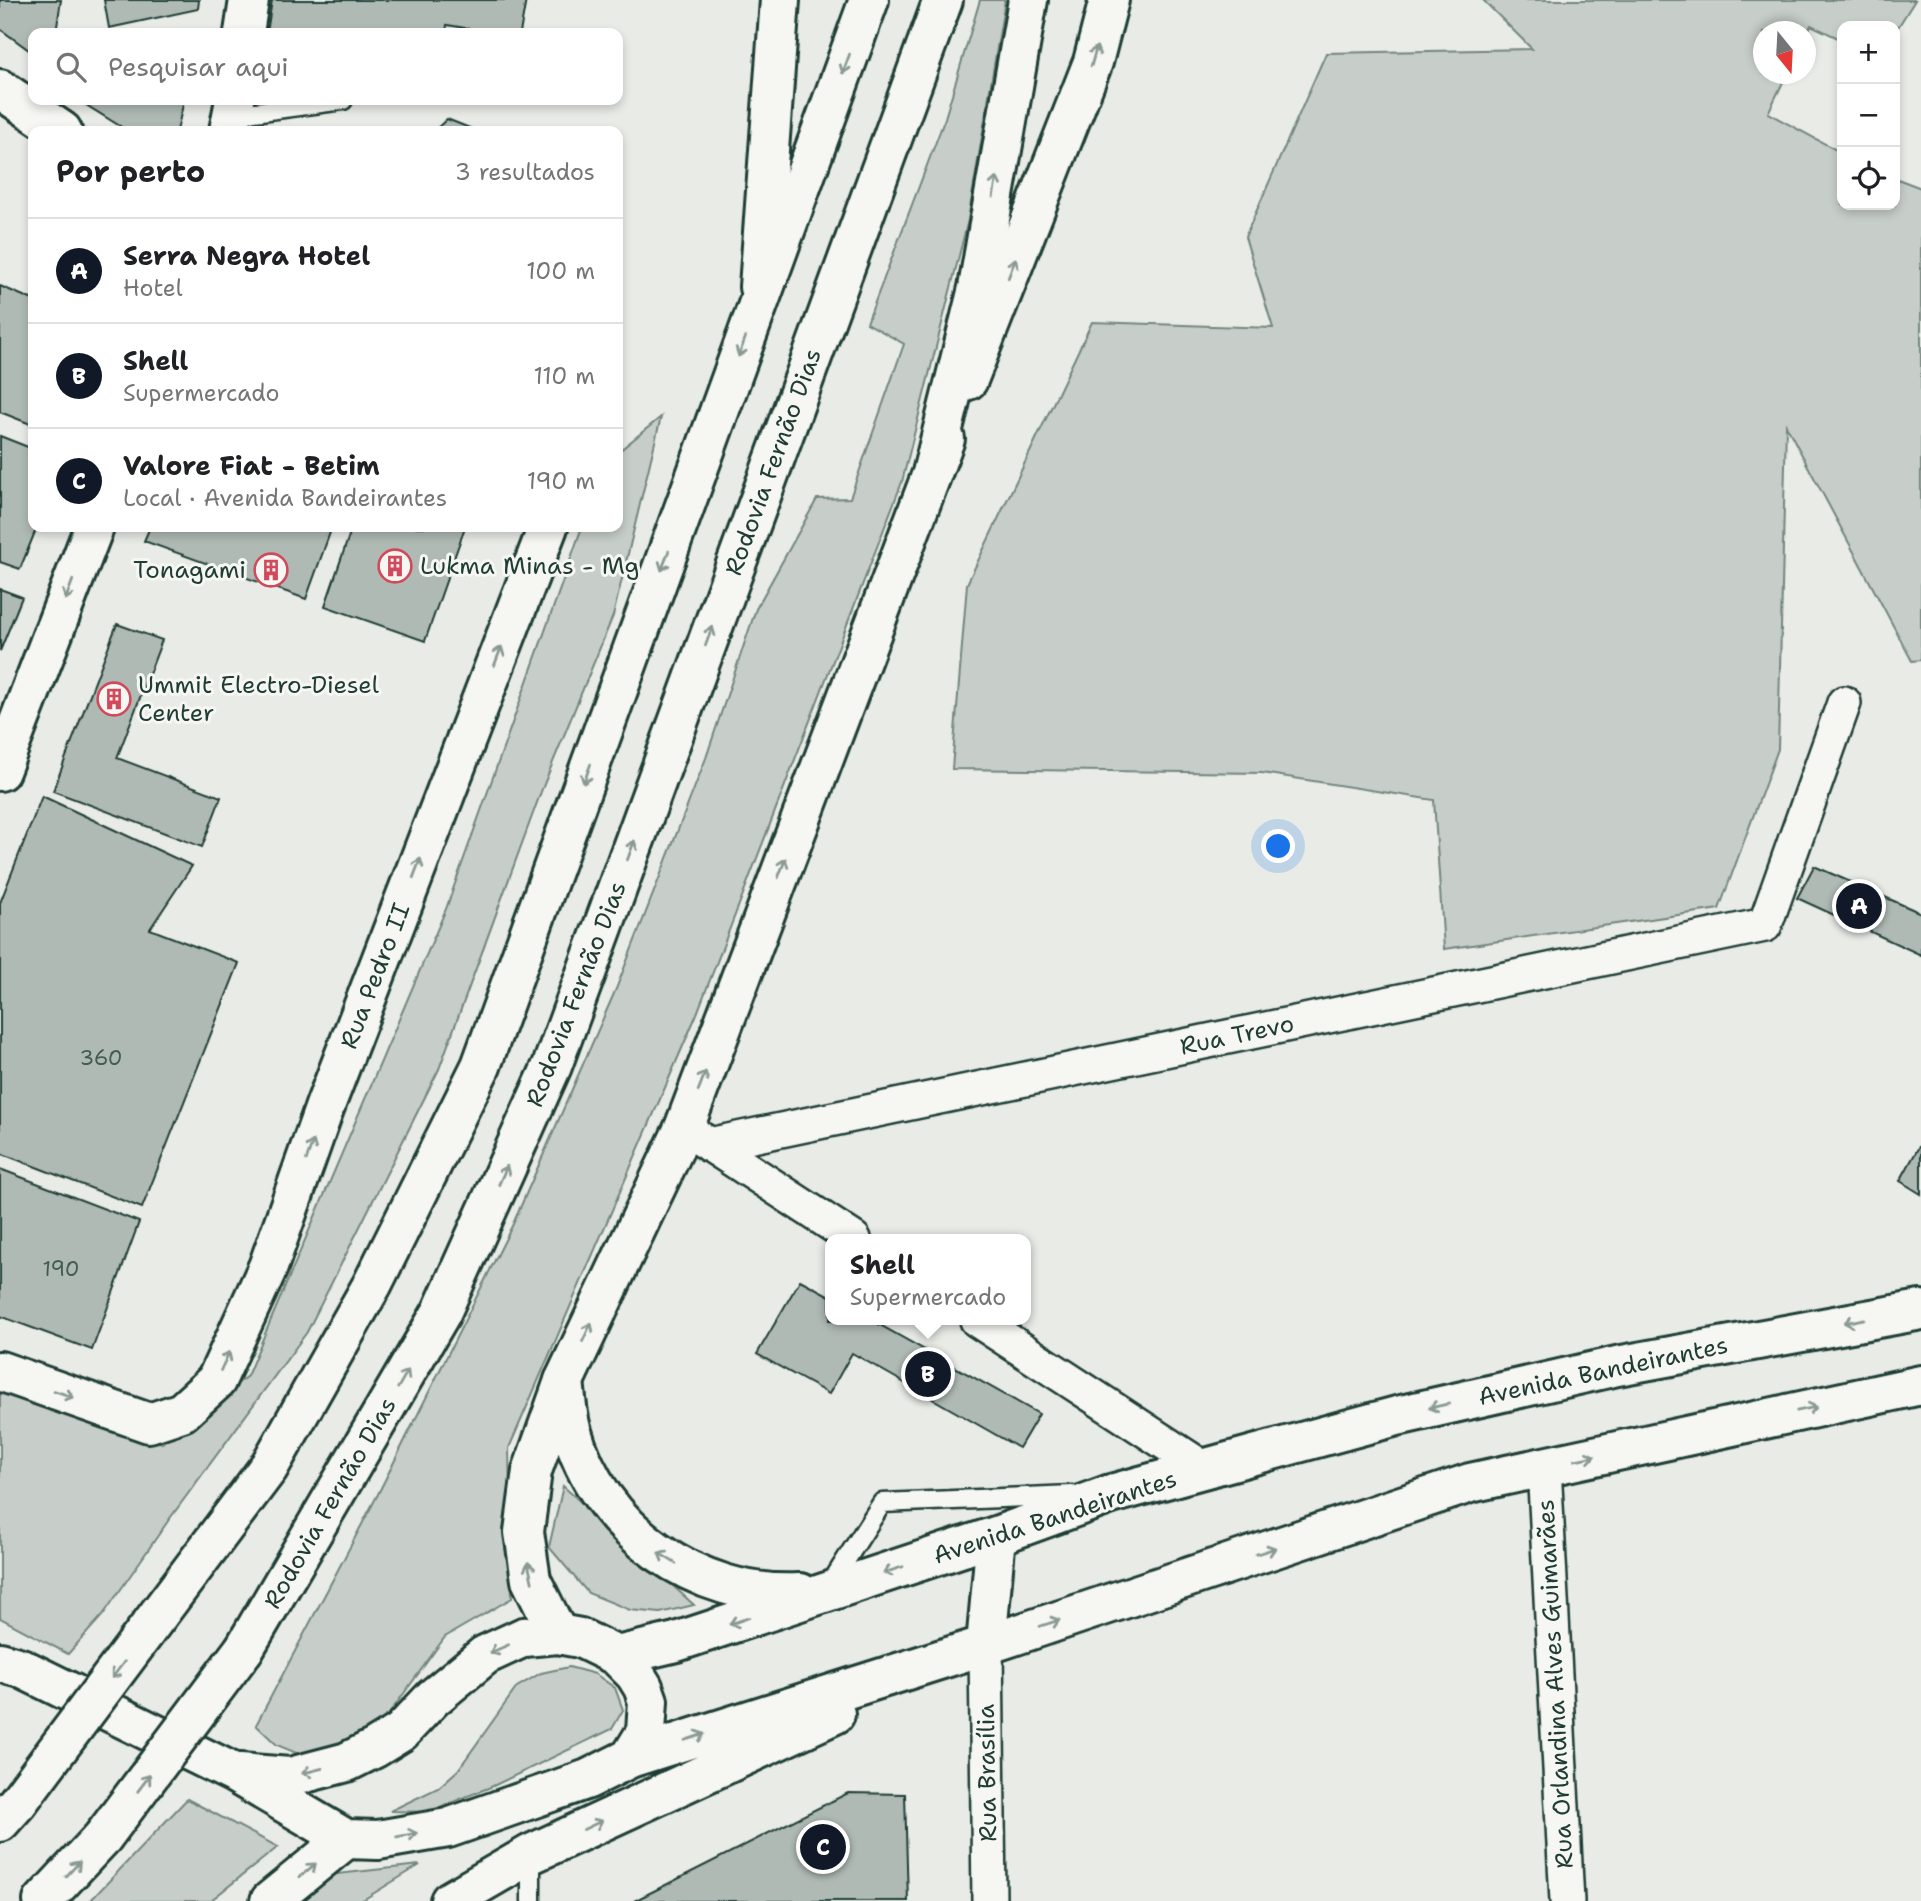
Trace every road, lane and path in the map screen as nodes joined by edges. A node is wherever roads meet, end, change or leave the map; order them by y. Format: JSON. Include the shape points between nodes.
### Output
{"nodes":[{"id":1,"x":249,"y":0,"type":"edge"},
{"id":2,"x":780,"y":0,"type":"edge"},
{"id":3,"x":869,"y":0,"type":"edge"},
{"id":4,"x":943,"y":0,"type":"edge"},
{"id":5,"x":1028,"y":0,"type":"edge"},
{"id":6,"x":1109,"y":0,"type":"edge"},
{"id":7,"x":245,"y":28,"type":"edge"},
{"id":8,"x":0,"y":89,"type":"edge"},
{"id":9,"x":306,"y":105,"type":"edge"},
{"id":10,"x":232,"y":115,"type":"edge"},
{"id":11,"x":55,"y":126,"type":"edge"},
{"id":12,"x":758,"y":303,"type":"junction"},
{"id":13,"x":933,"y":468,"type":"junction"},
{"id":14,"x":91,"y":532,"type":"edge"},
{"id":15,"x":546,"y":532,"type":"edge"},
{"id":16,"x":1844,"y":703,"type":"dead end"},
{"id":17,"x":0,"y":771,"type":"edge"},
{"id":18,"x":696,"y":1136,"type":"junction"},
{"id":19,"x":846,"y":1234,"type":"edge"},
{"id":20,"x":1921,"y":1310,"type":"edge"},
{"id":21,"x":985,"y":1325,"type":"edge"},
{"id":22,"x":0,"y":1371,"type":"edge"},
{"id":23,"x":564,"y":1381,"type":"junction"},
{"id":24,"x":1921,"y":1385,"type":"edge"},
{"id":25,"x":1544,"y":1466,"type":"junction"},
{"id":26,"x":1205,"y":1469,"type":"junction"},
{"id":27,"x":1111,"y":1494,"type":"junction"},
{"id":28,"x":996,"y":1536,"type":"junction"},
{"id":29,"x":826,"y":1591,"type":"junction"},
{"id":30,"x":558,"y":1634,"type":"junction"},
{"id":31,"x":986,"y":1645,"type":"junction"},
{"id":32,"x":617,"y":1656,"type":"junction"},
{"id":33,"x":0,"y":1662,"type":"edge"},
{"id":34,"x":629,"y":1758,"type":"junction"},
{"id":35,"x":234,"y":1773,"type":"junction"},
{"id":36,"x":9,"y":1812,"type":"edge"},
{"id":37,"x":346,"y":1839,"type":"junction"},
{"id":38,"x":531,"y":1854,"type":"junction"},
{"id":39,"x":43,"y":1901,"type":"edge"},
{"id":40,"x":270,"y":1901,"type":"edge"},
{"id":41,"x":450,"y":1901,"type":"edge"},
{"id":42,"x":474,"y":1901,"type":"edge"},
{"id":43,"x":531,"y":1901,"type":"edge"},
{"id":44,"x":989,"y":1901,"type":"edge"},
{"id":45,"x":1567,"y":1901,"type":"edge"}],
"edges":[{"from":1,"to":7,"type":"main road"},
{"from":2,"to":12,"type":"main road"},
{"from":3,"to":12,"type":"main road","one_way":true},
{"from":39,"to":4,"type":"main road","name":"Rodovia Fernão Dias","one_way":true,"bridge":true,"via":[[103,1838],[244,1649],[441,1313],[552,1066]]},
{"from":13,"to":5,"type":"main road","one_way":true,"via":[[978,288]]},
{"from":13,"to":6,"type":"main road","one_way":true,"via":[[1093,62]]},
{"from":8,"to":11,"type":"main road"},
{"from":9,"to":10,"type":"lane"},
{"from":12,"to":36,"type":"main road","one_way":true,"bridge":true,"via":[[481,1066],[372,1285],[269,1466]]},
{"from":18,"to":13,"type":"main road","one_way":true},
{"from":14,"to":17,"type":"main road","one_way":true},
{"from":22,"to":15,"type":"main road","name":"Rua Pedro II","one_way":true,"via":[[149,1423],[182,1412],[216,1381],[268,1267],[325,1106]]},
{"from":16,"to":18,"type":"street","name":"Rua Trevo","via":[[1765,925]]},
{"from":18,"to":19,"type":"street"},
{"from":23,"to":18,"type":"main road","one_way":true},
{"from":20,"to":26,"type":"main road","name":"Avenida Bandeirantes","one_way":true,"via":[[1617,1366],[1397,1416]]},
{"from":21,"to":26,"type":"street"},
{"from":29,"to":23,"type":"main road","one_way":true,"via":[[779,1594],[732,1587],[687,1571],[647,1545],[613,1512],[587,1472],[570,1428]]},
{"from":30,"to":23,"type":"main road","one_way":true,"via":[[531,1580],[524,1532],[532,1471]]},
{"from":25,"to":24,"type":"main road","one_way":true},
{"from":31,"to":25,"type":"main road","one_way":true,"via":[[1470,1483]]},
{"from":25,"to":45,"type":"street","name":"Rua Orlandina Alves Guimarães"},
{"from":26,"to":27,"type":"main road","name":"Avenida Bandeirantes"},
{"from":27,"to":28,"type":"main road","name":"Avenida Bandeirantes"},
{"from":27,"to":29,"type":"lane","via":[[882,1503]]},
{"from":28,"to":29,"type":"main road","name":"Avenida Bandeirantes","one_way":true},
{"from":28,"to":31,"type":"main road"},
{"from":29,"to":32,"type":"main road","name":"Avenida Bandeirantes","one_way":true,"via":[[676,1642]]},
{"from":30,"to":32,"type":"main road"},
{"from":30,"to":35,"type":"main road","one_way":true,"via":[[524,1637],[485,1655],[401,1732],[347,1762],[290,1777]]},
{"from":34,"to":31,"type":"main road","one_way":true},
{"from":38,"to":31,"type":"main road","one_way":true},
{"from":31,"to":44,"type":"street","name":"Rua Brasília"},
{"from":32,"to":34,"type":"main road","via":[[635,1674],[648,1701],[646,1732]]},
{"from":33,"to":35,"type":"main road","via":[[21,1668]]},
{"from":37,"to":34,"type":"main road","one_way":true,"via":[[378,1840],[448,1828],[588,1779]]},
{"from":35,"to":37,"type":"main road"},
{"from":40,"to":37,"type":"main road","one_way":true},
{"from":38,"to":41,"type":"main road"},
{"from":38,"to":42,"type":"street"},
{"from":38,"to":43,"type":"lane"}]}
